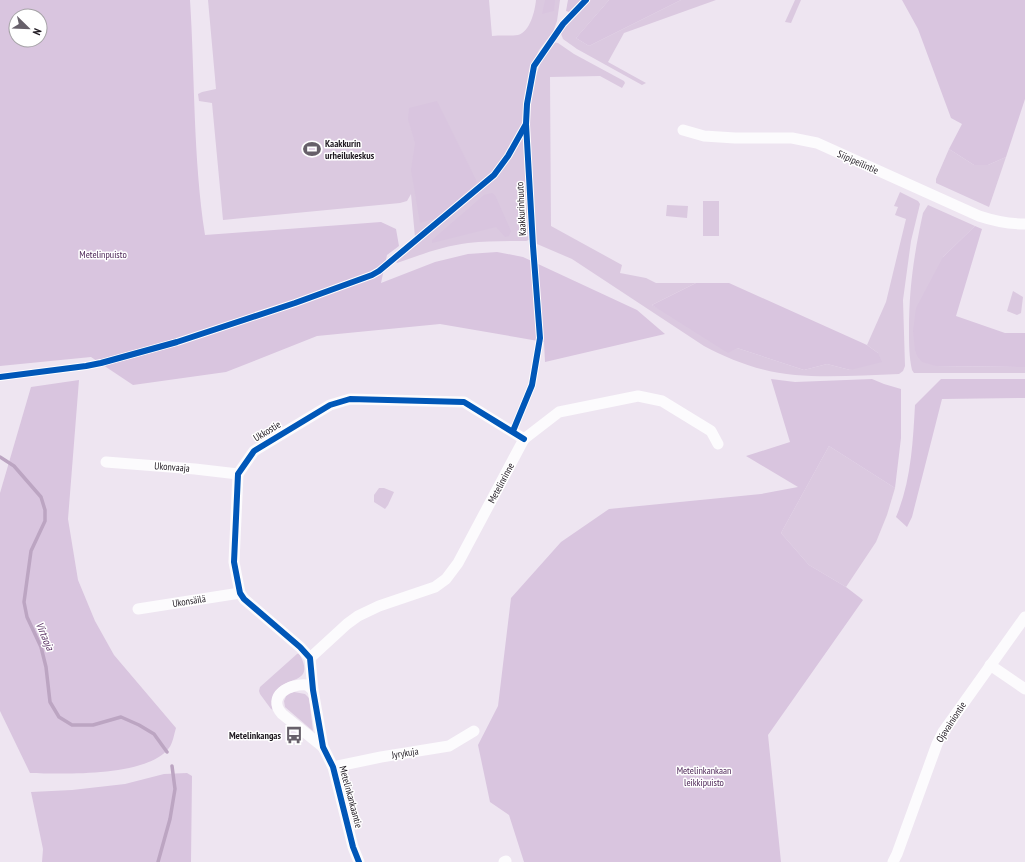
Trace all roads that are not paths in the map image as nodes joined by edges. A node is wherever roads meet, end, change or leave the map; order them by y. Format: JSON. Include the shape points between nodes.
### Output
{"nodes":[{"id":1,"x":683,"y":130,"type":"dead end"},
{"id":2,"x":1025,"y":224,"type":"edge"},
{"id":3,"x":524,"y":440,"type":"junction"},
{"id":4,"x":718,"y":444,"type":"dead end"},
{"id":5,"x":106,"y":462,"type":"dead end"},
{"id":6,"x":238,"y":474,"type":"junction"},
{"id":7,"x":240,"y":594,"type":"junction"},
{"id":8,"x":138,"y":609,"type":"dead end"},
{"id":9,"x":1025,"y":616,"type":"edge"},
{"id":10,"x":310,"y":658,"type":"junction"},
{"id":11,"x":990,"y":665,"type":"junction"},
{"id":12,"x":1025,"y":689,"type":"edge"},
{"id":13,"x":314,"y":690,"type":"junction"},
{"id":14,"x":474,"y":731,"type":"dead end"},
{"id":15,"x":322,"y":747,"type":"junction"},
{"id":16,"x":333,"y":767,"type":"junction"},
{"id":17,"x":356,"y":861,"type":"edge"},
{"id":18,"x":893,"y":862,"type":"edge"}],
"edges":[{"from":1,"to":2,"type":"street","name":"Siipipeilintie","via":[[704,136],[804,140],[979,216]]},
{"from":3,"to":4,"type":"street","name":"Metelinrinne","via":[[559,412],[638,396],[662,402],[711,431]]},
{"from":3,"to":6,"type":"street","name":"Ukkostie","via":[[464,402],[350,399],[330,405],[254,451]]},
{"from":3,"to":10,"type":"street","name":"Metelinrinne","via":[[458,563],[446,579],[435,587],[378,606],[358,616]]},
{"from":5,"to":6,"type":"street","name":"Ukonvaaja"},
{"from":6,"to":7,"type":"street","via":[[234,562]]},
{"from":7,"to":8,"type":"street","name":"Ukonsäilä"},
{"from":7,"to":10,"type":"street"},
{"from":9,"to":11,"type":"street","name":"Ojavainiontie"},
{"from":10,"to":13,"type":"street"},
{"from":11,"to":12,"type":"street"},
{"from":11,"to":18,"type":"street","name":"Ojavainiontie","via":[[936,744]]},
{"from":13,"to":15,"type":"street","name":"Metelinkankaantie"},
{"from":13,"to":15,"type":"street","name":"Metelinkankaantie","via":[[307,685],[286,688],[278,698],[277,707]]},
{"from":14,"to":16,"type":"street","name":"Jyrykuja","via":[[449,746]]},
{"from":15,"to":16,"type":"street","name":"Metelinkankaantie"},
{"from":16,"to":17,"type":"street","name":"Metelinkankaantie"}]}
